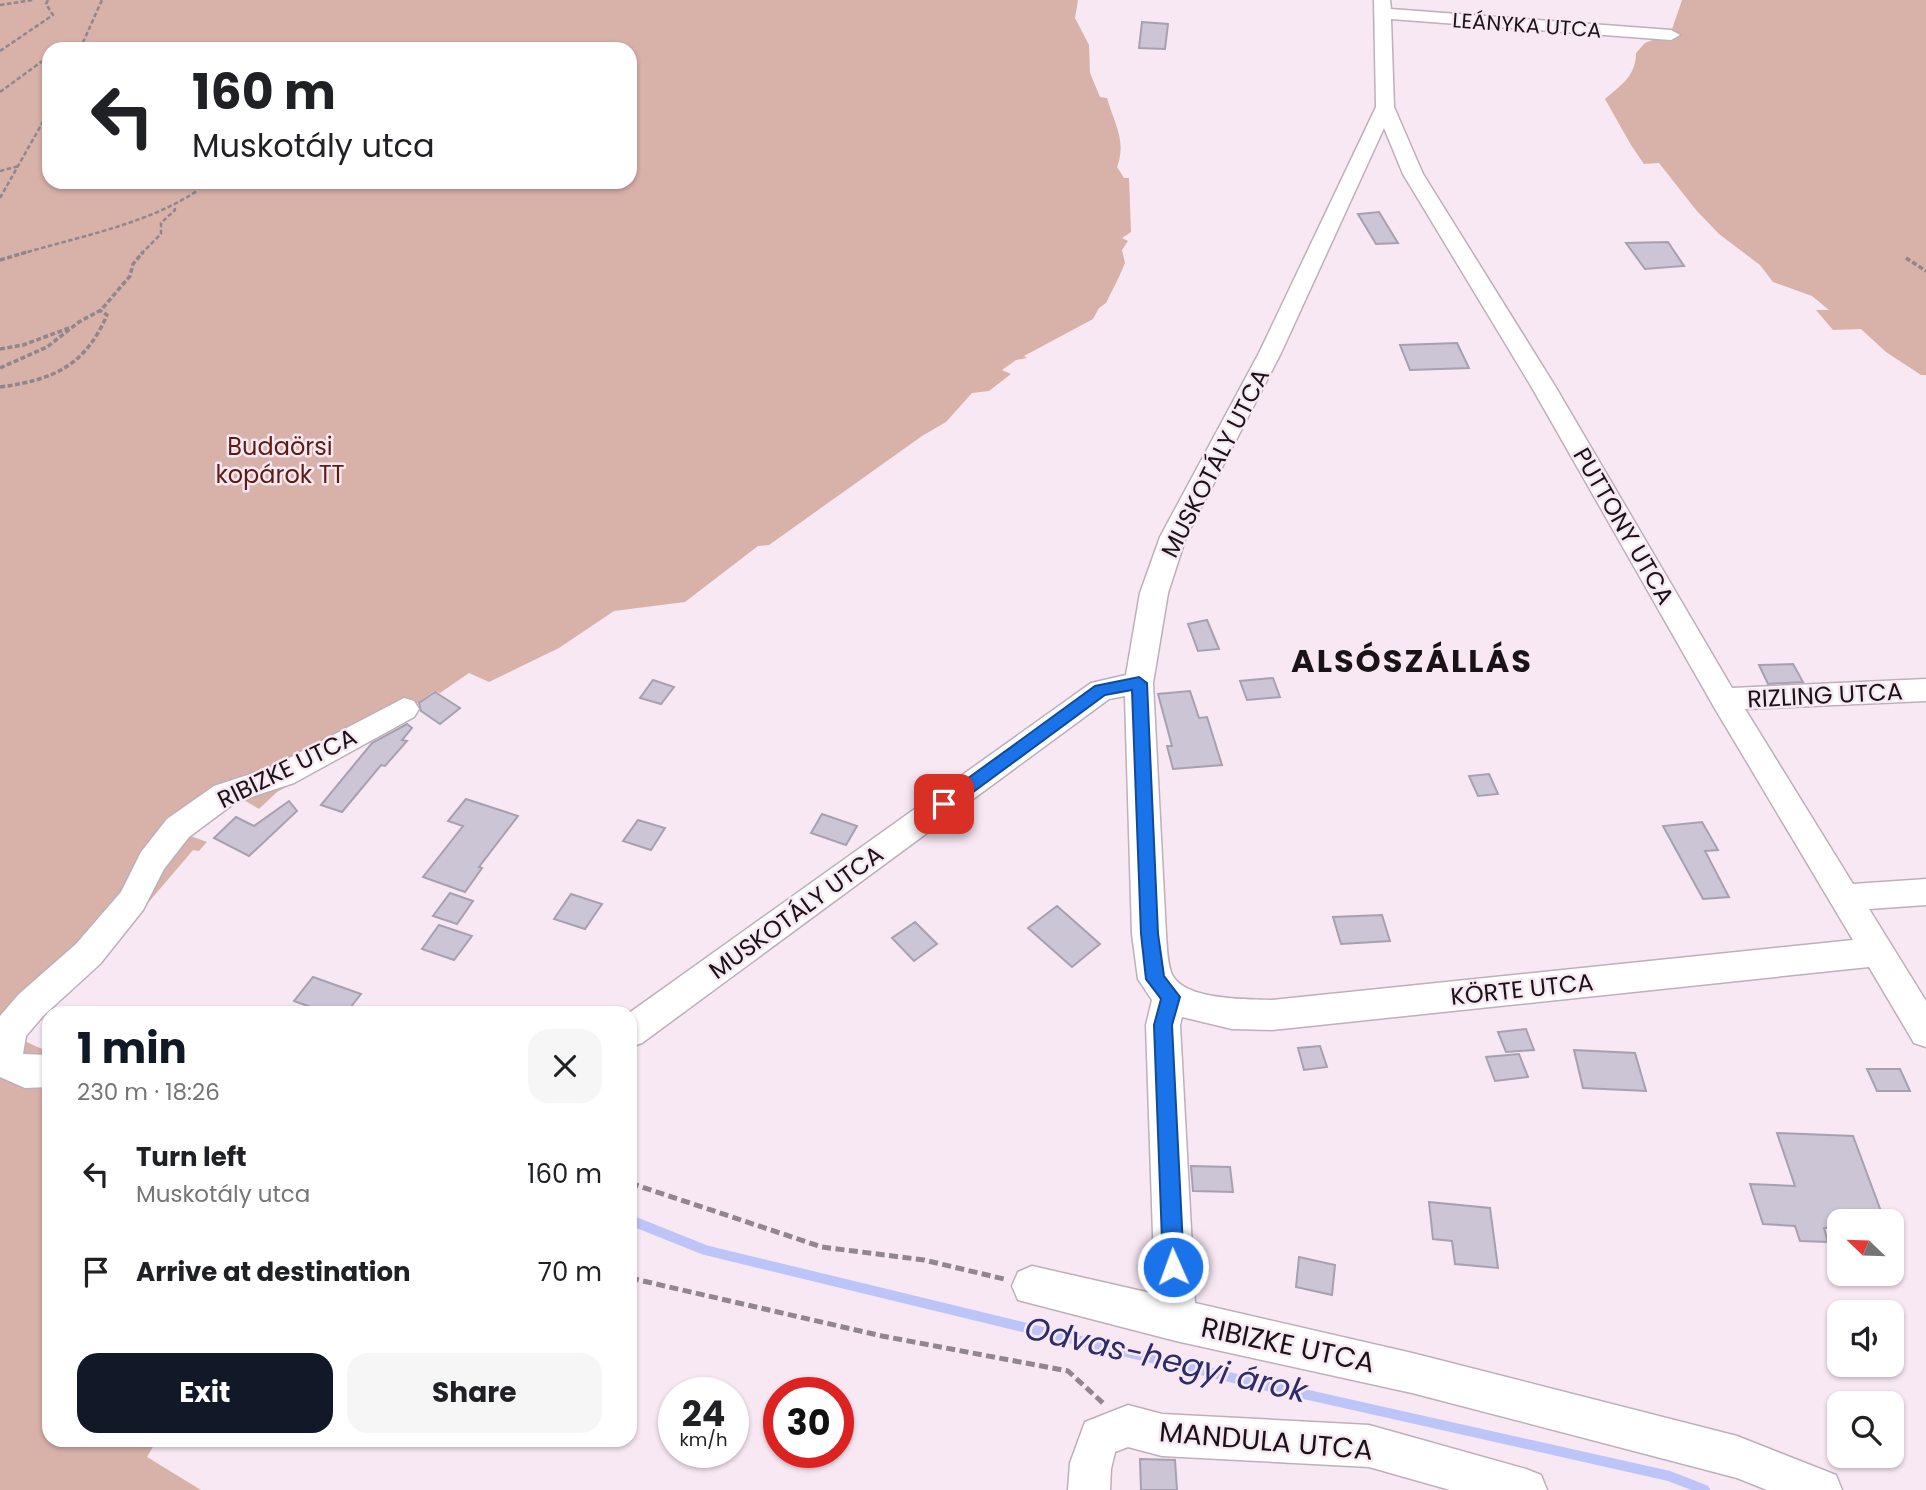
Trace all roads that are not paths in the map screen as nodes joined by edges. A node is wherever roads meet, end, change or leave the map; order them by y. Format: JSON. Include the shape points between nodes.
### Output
{"nodes":[{"id":1,"x":1383,"y":7,"type":"edge"},
{"id":2,"x":1671,"y":35,"type":"dead end"},
{"id":3,"x":1385,"y":107,"type":"junction"},
{"id":4,"x":1139,"y":683,"type":"junction"},
{"id":5,"x":1926,"y":690,"type":"edge"},
{"id":6,"x":1724,"y":699,"type":"junction"},
{"id":7,"x":404,"y":709,"type":"dead end"},
{"id":8,"x":1926,"y":892,"type":"edge"},
{"id":9,"x":1844,"y":898,"type":"junction"},
{"id":10,"x":1877,"y":953,"type":"junction"},
{"id":11,"x":1170,"y":997,"type":"junction"},
{"id":12,"x":637,"y":1027,"type":"edge"},
{"id":13,"x":1926,"y":1032,"type":"edge"},
{"id":14,"x":42,"y":1071,"type":"edge"},
{"id":15,"x":1032,"y":1286,"type":"road end"},
{"id":16,"x":1176,"y":1321,"type":"junction"},
{"id":17,"x":1089,"y":1490,"type":"edge"},
{"id":18,"x":1526,"y":1490,"type":"edge"},
{"id":19,"x":1821,"y":1490,"type":"edge"}],
"edges":[{"from":1,"to":2,"type":"street","name":"LEÁNYKA UTCA"},
{"from":1,"to":3,"type":"street","name":"PUTTONY UTCA"},
{"from":3,"to":4,"type":"street","name":"MUSKOTÁLY UTCA","via":[[1270,353],[1173,537],[1154,593]]},
{"from":3,"to":6,"type":"street","name":"PUTTONY UTCA","via":[[1413,174],[1543,386]]},
{"from":4,"to":11,"type":"street","via":[[1149,934],[1155,979]]},
{"from":4,"to":12,"type":"street","name":"MUSKOTÁLY UTCA","via":[[1101,690]]},
{"from":5,"to":6,"type":"street","name":"RIZLING UTCA"},
{"from":6,"to":9,"type":"street","name":"PUTTONY UTCA"},
{"from":7,"to":14,"type":"street","name":"RIBIZKE UTCA","via":[[283,775],[225,793],[178,828],[152,861],[132,901],[88,954],[10,1030],[5,1054],[10,1065],[25,1072]]},
{"from":8,"to":9,"type":"street"},
{"from":9,"to":10,"type":"street","name":"PUTTONY UTCA"},
{"from":10,"to":11,"type":"street","name":"KÖRTE UTCA","via":[[1272,1015],[1208,1010]]},
{"from":10,"to":13,"type":"street","name":"PUTTONY UTCA"},
{"from":11,"to":16,"type":"street","via":[[1163,1025]]},
{"from":15,"to":16,"type":"street","name":"RIBIZKE UTCA"},
{"from":16,"to":19,"type":"street","name":"RIBIZKE UTCA","via":[[1412,1373],[1737,1457]]},
{"from":17,"to":18,"type":"street","name":"MANDULA UTCA","via":[[1093,1452],[1100,1437],[1128,1426],[1162,1436],[1369,1446]]}]}
